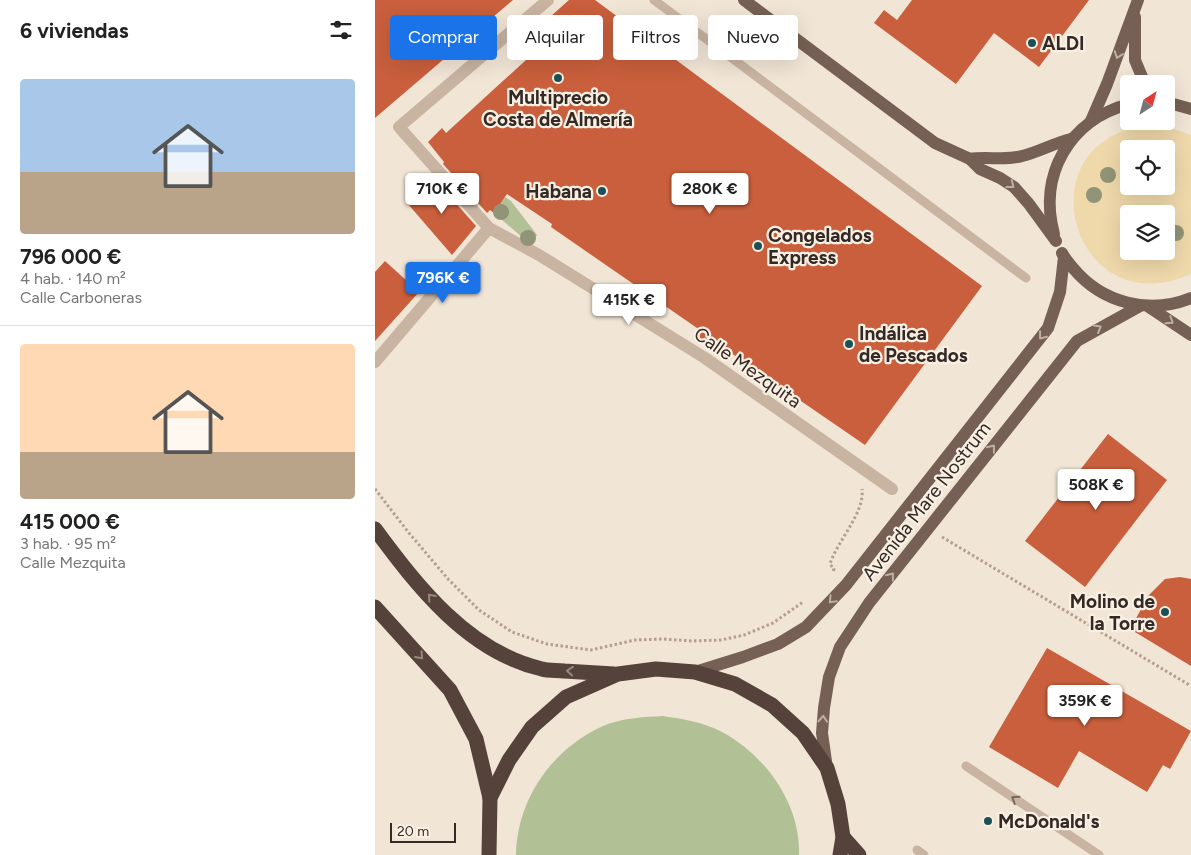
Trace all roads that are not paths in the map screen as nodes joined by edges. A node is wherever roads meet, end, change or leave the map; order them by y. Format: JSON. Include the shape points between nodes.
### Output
{"nodes":[{"id":1,"x":548,"y":0,"type":"edge"},
{"id":2,"x":654,"y":0,"type":"edge"},
{"id":3,"x":744,"y":0,"type":"edge"},
{"id":4,"x":1137,"y":5,"type":"edge"},
{"id":5,"x":1141,"y":75,"type":"edge"},
{"id":6,"x":1175,"y":105,"type":"edge"},
{"id":7,"x":1120,"y":106,"type":"edge"},
{"id":8,"x":1191,"y":109,"type":"edge"},
{"id":9,"x":1091,"y":121,"type":"junction"},
{"id":10,"x":1071,"y":139,"type":"junction"},
{"id":11,"x":970,"y":159,"type":"junction"},
{"id":12,"x":489,"y":228,"type":"junction"},
{"id":13,"x":1056,"y":241,"type":"junction"},
{"id":14,"x":1064,"y":257,"type":"junction"},
{"id":15,"x":1026,"y":278,"type":"dead end"},
{"id":16,"x":1191,"y":298,"type":"edge"},
{"id":17,"x":1145,"y":306,"type":"junction"},
{"id":18,"x":1191,"y":334,"type":"edge"},
{"id":19,"x":375,"y":362,"type":"edge"},
{"id":20,"x":892,"y":490,"type":"dead end"},
{"id":21,"x":375,"y":529,"type":"edge"},
{"id":22,"x":375,"y":607,"type":"edge"},
{"id":23,"x":695,"y":672,"type":"junction"},
{"id":24,"x":618,"y":674,"type":"junction"},
{"id":25,"x":966,"y":766,"type":"dead end"},
{"id":26,"x":827,"y":768,"type":"junction"},
{"id":27,"x":490,"y":798,"type":"junction"},
{"id":28,"x":843,"y":837,"type":"junction"},
{"id":29,"x":489,"y":855,"type":"edge"},
{"id":30,"x":840,"y":855,"type":"edge"},
{"id":31,"x":859,"y":855,"type":"edge"},
{"id":32,"x":1099,"y":855,"type":"edge"}],
"edges":[{"from":1,"to":12,"type":"street","name":"Calle Mezquita","via":[[399,127]]},
{"from":2,"to":15,"type":"lane"},
{"from":3,"to":11,"type":"main road","via":[[935,143]]},
{"from":4,"to":5,"type":"main road","via":[[1135,60]]},
{"from":4,"to":9,"type":"main road","one_way":true},
{"from":6,"to":8,"type":"main road"},
{"from":7,"to":9,"type":"main road"},
{"from":9,"to":10,"type":"main road"},
{"from":10,"to":11,"type":"main road","via":[[1021,157]]},
{"from":10,"to":13,"type":"main road","via":[[1055,171],[1049,195]]},
{"from":11,"to":13,"type":"main road","one_way":true,"via":[[1019,192]]},
{"from":12,"to":19,"type":"street"},
{"from":12,"to":20,"type":"street","name":"Calle Mezquita","via":[[539,255],[705,358]]},
{"from":13,"to":14,"type":"main road"},
{"from":14,"to":17,"type":"main road","via":[[1084,281],[1110,298]]},
{"from":14,"to":23,"type":"main road","name":"Avenida Mare Nostrum","one_way":true,"via":[[1060,292],[1048,328],[846,585],[806,627],[778,644]]},
{"from":16,"to":17,"type":"main road","via":[[1176,304]]},
{"from":17,"to":18,"type":"main road","one_way":true},
{"from":26,"to":17,"type":"main road","name":"Avenida Mare Nostrum","one_way":true,"via":[[822,733],[829,677],[840,647],[869,603],[1077,340]]},
{"from":24,"to":21,"type":"highway","one_way":true,"via":[[542,669],[496,651],[449,616]]},
{"from":22,"to":27,"type":"highway","one_way":true,"via":[[450,690],[476,740]]},
{"from":23,"to":24,"type":"highway","via":[[657,669]]},
{"from":23,"to":26,"type":"highway","via":[[735,684],[772,705],[803,733]]},
{"from":24,"to":27,"type":"highway","via":[[566,697],[532,727],[509,760]]},
{"from":32,"to":25,"type":"lane","one_way":true},
{"from":26,"to":28,"type":"highway","via":[[838,804]]},
{"from":27,"to":29,"type":"highway"},
{"from":28,"to":30,"type":"highway"},
{"from":28,"to":31,"type":"highway"}]}
